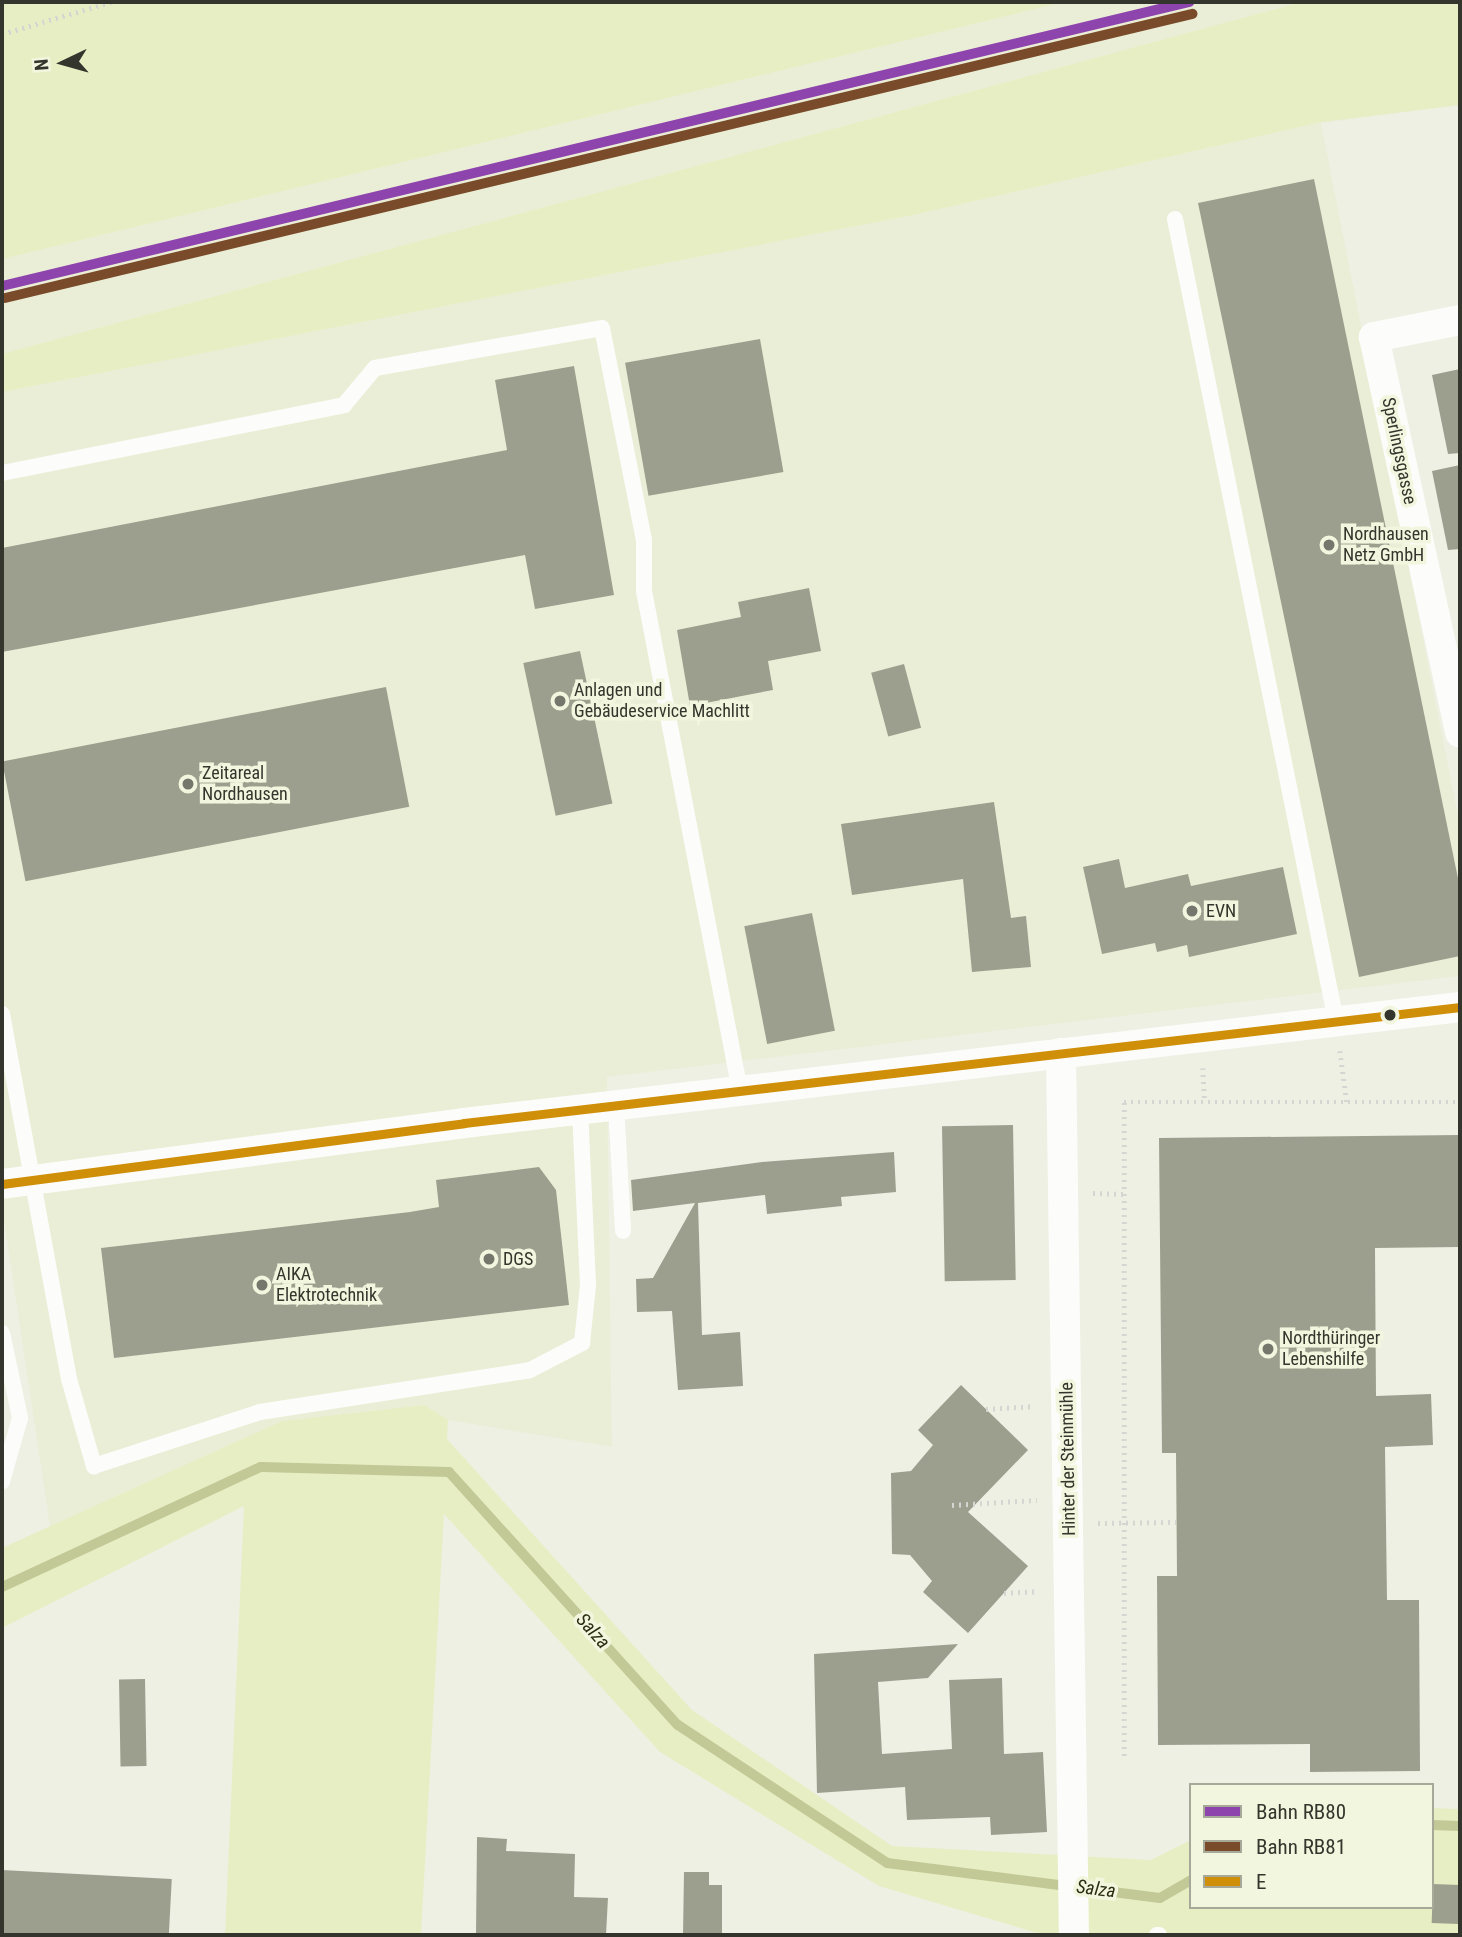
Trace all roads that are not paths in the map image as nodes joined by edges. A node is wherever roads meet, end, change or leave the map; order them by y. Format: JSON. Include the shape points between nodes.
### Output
{"nodes":[{"id":1,"x":1175,"y":219,"type":"dead end"},
{"id":2,"x":1460,"y":320,"type":"edge"},
{"id":3,"x":2,"y":473,"type":"edge"},
{"id":4,"x":1454,"y":672,"type":"edge"},
{"id":5,"x":1460,"y":733,"type":"edge"},
{"id":6,"x":1460,"y":1007,"type":"edge"},
{"id":7,"x":2,"y":1014,"type":"edge"},
{"id":8,"x":1336,"y":1021,"type":"junction"},
{"id":9,"x":1061,"y":1054,"type":"junction"},
{"id":10,"x":740,"y":1091,"type":"junction"},
{"id":11,"x":616,"y":1105,"type":"junction"},
{"id":12,"x":580,"y":1110,"type":"junction"},
{"id":13,"x":33,"y":1177,"type":"junction"},
{"id":14,"x":2,"y":1184,"type":"edge"},
{"id":15,"x":623,"y":1231,"type":"dead end"},
{"id":16,"x":2,"y":1334,"type":"edge"},
{"id":17,"x":2,"y":1481,"type":"edge"},
{"id":18,"x":1074,"y":1925,"type":"edge"}],
"edges":[{"from":1,"to":8,"type":"lane"},
{"from":2,"to":4,"type":"street","name":"Sperlingsgasse","via":[[1374,337]]},
{"from":3,"to":10,"type":"lane","via":[[344,405],[375,368],[602,328],[643,540],[644,591]]},
{"from":4,"to":5,"type":"street","name":"Sperlingsgasse"},
{"from":6,"to":8,"type":"street"},
{"from":7,"to":13,"type":"lane"},
{"from":8,"to":9,"type":"street"},
{"from":9,"to":10,"type":"street"},
{"from":9,"to":18,"type":"street","name":"Hinter der Steinmühle"},
{"from":10,"to":11,"type":"street"},
{"from":11,"to":12,"type":"street"},
{"from":11,"to":15,"type":"lane"},
{"from":12,"to":13,"type":"street"},
{"from":12,"to":13,"type":"lane","via":[[588,1285],[582,1343],[530,1370],[260,1412],[94,1466],[69,1380]]},
{"from":13,"to":14,"type":"street"},
{"from":16,"to":17,"type":"lane","via":[[20,1418]]}]}
